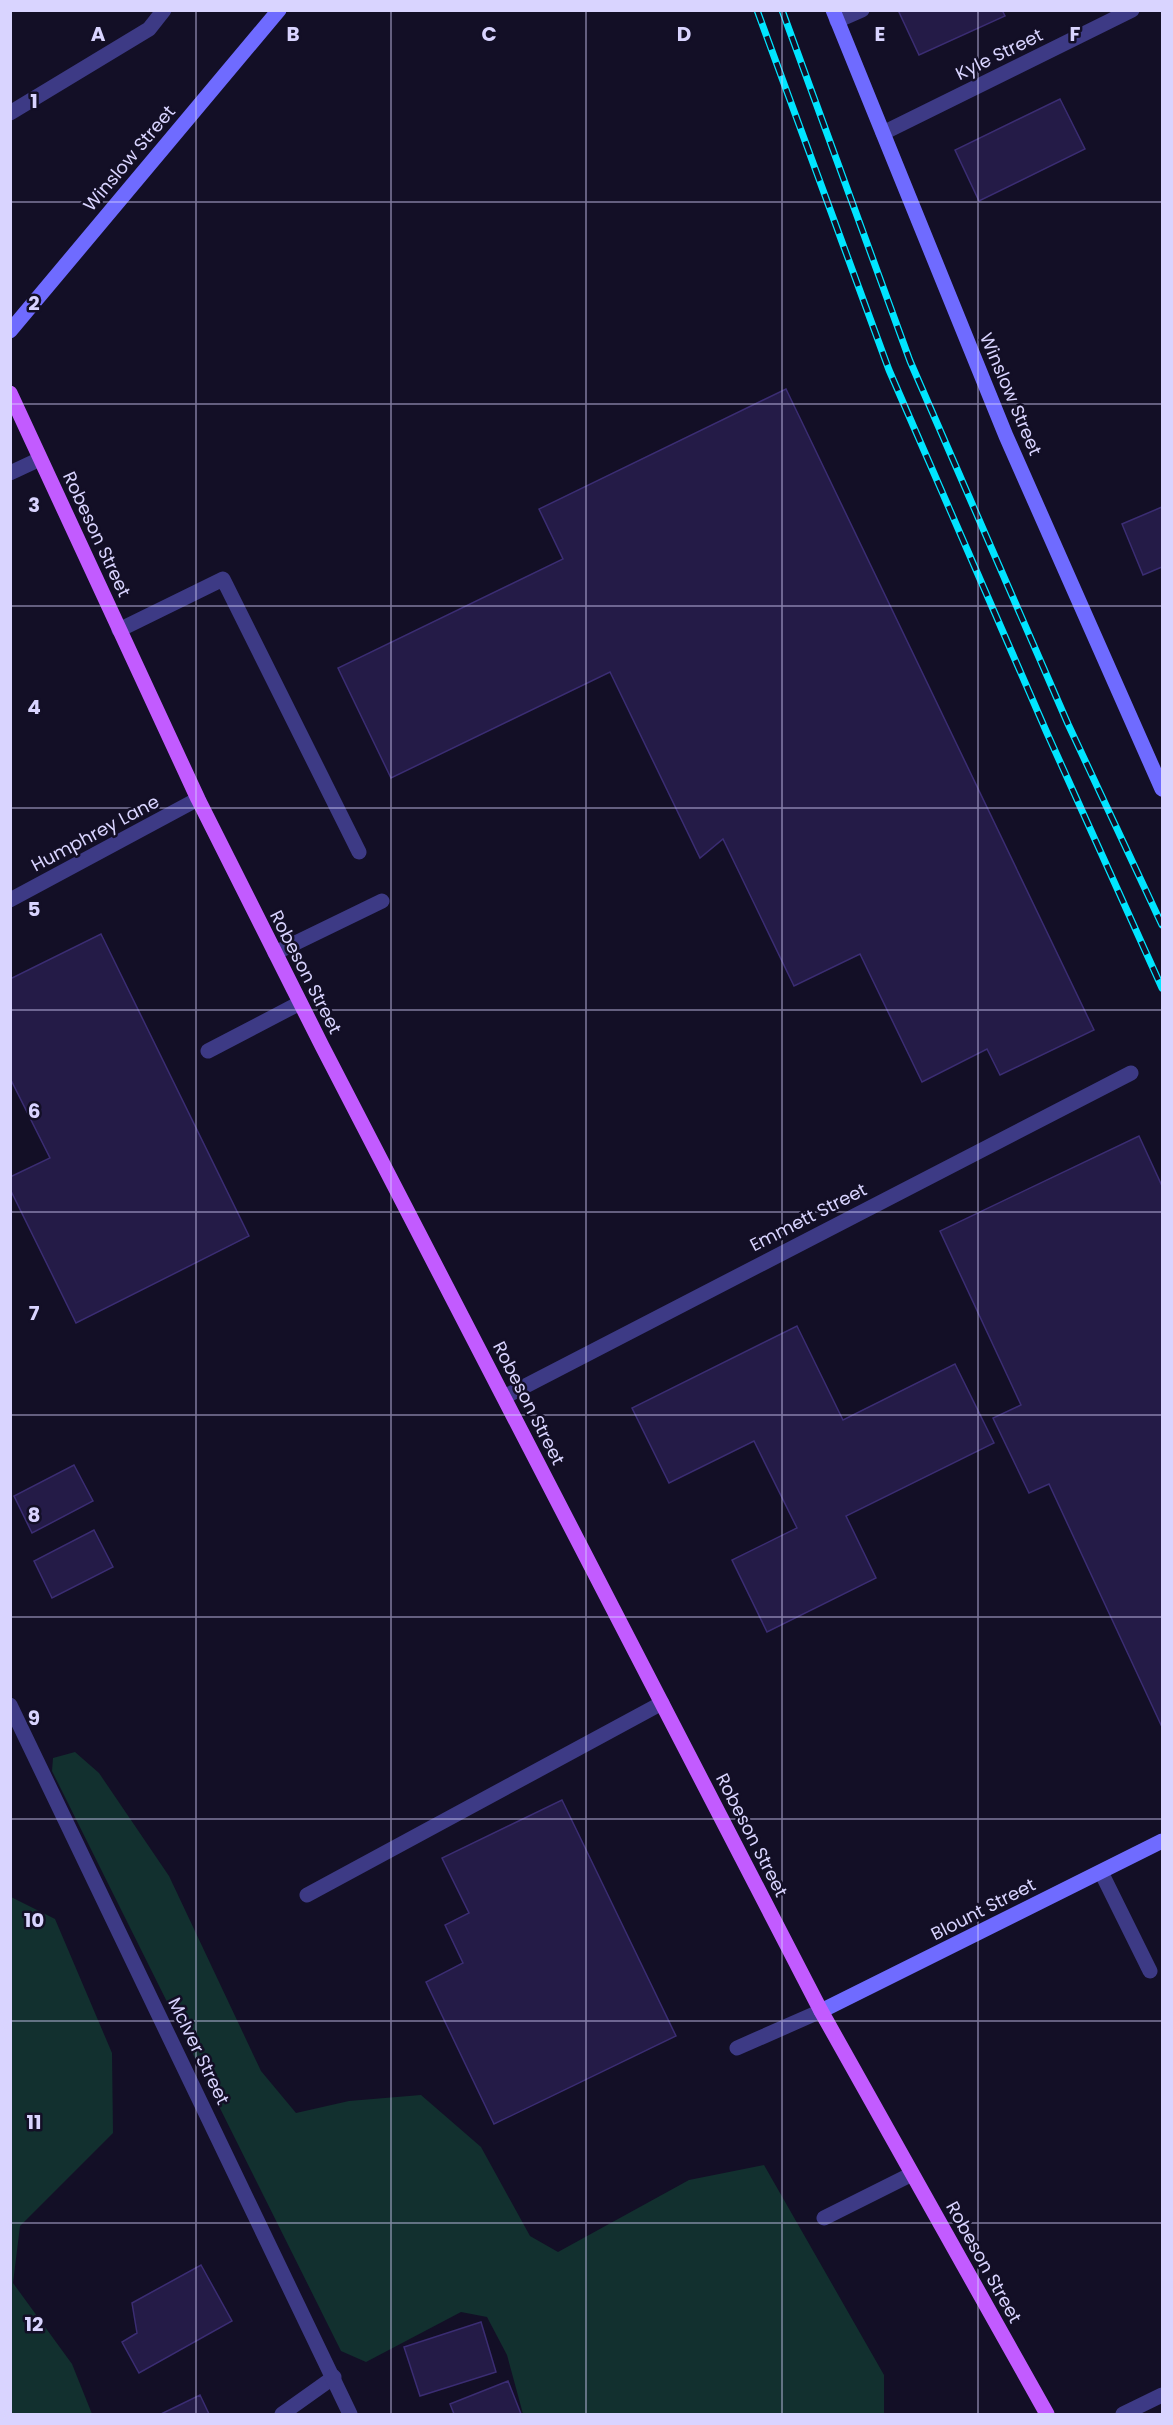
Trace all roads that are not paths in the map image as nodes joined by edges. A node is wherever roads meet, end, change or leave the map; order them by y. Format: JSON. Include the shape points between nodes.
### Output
{"nodes":[{"id":1,"x":164,"y":10,"type":"edge"},
{"id":2,"x":279,"y":10,"type":"edge"},
{"id":3,"x":862,"y":10,"type":"edge"},
{"id":4,"x":1132,"y":10,"type":"edge"},
{"id":5,"x":835,"y":16,"type":"edge"},
{"id":6,"x":10,"y":113,"type":"edge"},
{"id":7,"x":883,"y":133,"type":"junction"},
{"id":8,"x":10,"y":331,"type":"edge"},
{"id":9,"x":10,"y":393,"type":"edge"},
{"id":10,"x":40,"y":459,"type":"junction"},
{"id":11,"x":10,"y":473,"type":"edge"},
{"id":12,"x":119,"y":630,"type":"junction"},
{"id":13,"x":1162,"y":789,"type":"edge"},
{"id":14,"x":198,"y":799,"type":"junction"},
{"id":15,"x":360,"y":852,"type":"dead end"},
{"id":16,"x":10,"y":900,"type":"edge"},
{"id":17,"x":382,"y":901,"type":"dead end"},
{"id":18,"x":275,"y":953,"type":"junction"},
{"id":19,"x":300,"y":1003,"type":"junction"},
{"id":20,"x":208,"y":1050,"type":"dead end"},
{"id":21,"x":1131,"y":1072,"type":"dead end"},
{"id":22,"x":504,"y":1397,"type":"junction"},
{"id":23,"x":662,"y":1703,"type":"junction"},
{"id":24,"x":10,"y":1705,"type":"edge"},
{"id":25,"x":1162,"y":1841,"type":"edge"},
{"id":26,"x":1101,"y":1872,"type":"junction"},
{"id":27,"x":307,"y":1895,"type":"dead end"},
{"id":28,"x":1150,"y":1971,"type":"dead end"},
{"id":29,"x":821,"y":2011,"type":"junction"},
{"id":30,"x":738,"y":2048,"type":"dead end"},
{"id":31,"x":912,"y":2174,"type":"junction"},
{"id":32,"x":824,"y":2218,"type":"dead end"},
{"id":33,"x":334,"y":2377,"type":"junction"},
{"id":34,"x":1162,"y":2395,"type":"edge"},
{"id":35,"x":282,"y":2415,"type":"edge"},
{"id":36,"x":351,"y":2415,"type":"edge"},
{"id":37,"x":1047,"y":2415,"type":"edge"},
{"id":38,"x":1123,"y":2415,"type":"edge"}],
"edges":[{"from":1,"to":6,"type":"street","via":[[149,29]]},
{"from":2,"to":8,"type":"street","name":"Winslow Street"},
{"from":3,"to":5,"type":"street"},
{"from":4,"to":7,"type":"street","name":"Kyle Street"},
{"from":5,"to":7,"type":"street","name":"Winslow Street"},
{"from":7,"to":13,"type":"street","name":"Winslow Street","via":[[1011,446]]},
{"from":9,"to":10,"type":"main road","name":"Robeson Street"},
{"from":10,"to":11,"type":"street"},
{"from":10,"to":12,"type":"main road","name":"Robeson Street"},
{"from":12,"to":14,"type":"main road","name":"Robeson Street"},
{"from":12,"to":15,"type":"street","via":[[223,579]]},
{"from":14,"to":16,"type":"street","name":"Humphrey Lane"},
{"from":14,"to":18,"type":"main road","name":"Robeson Street"},
{"from":17,"to":18,"type":"street"},
{"from":18,"to":19,"type":"main road","name":"Robeson Street"},
{"from":19,"to":20,"type":"street"},
{"from":19,"to":22,"type":"main road","name":"Robeson Street"},
{"from":21,"to":22,"type":"street","name":"Emmett Street"},
{"from":22,"to":23,"type":"main road","name":"Robeson Street"},
{"from":23,"to":27,"type":"street"},
{"from":23,"to":29,"type":"main road","name":"Robeson Street"},
{"from":24,"to":33,"type":"street","name":"McIver Street"},
{"from":25,"to":26,"type":"street","name":"Blount Street"},
{"from":26,"to":28,"type":"street"},
{"from":26,"to":29,"type":"street","name":"Blount Street"},
{"from":29,"to":30,"type":"street"},
{"from":29,"to":31,"type":"main road","name":"Robeson Street"},
{"from":31,"to":32,"type":"street"},
{"from":31,"to":37,"type":"main road","name":"Robeson Street"},
{"from":33,"to":35,"type":"street"},
{"from":33,"to":36,"type":"street","name":"McIver Street"},
{"from":34,"to":38,"type":"street"}]}
